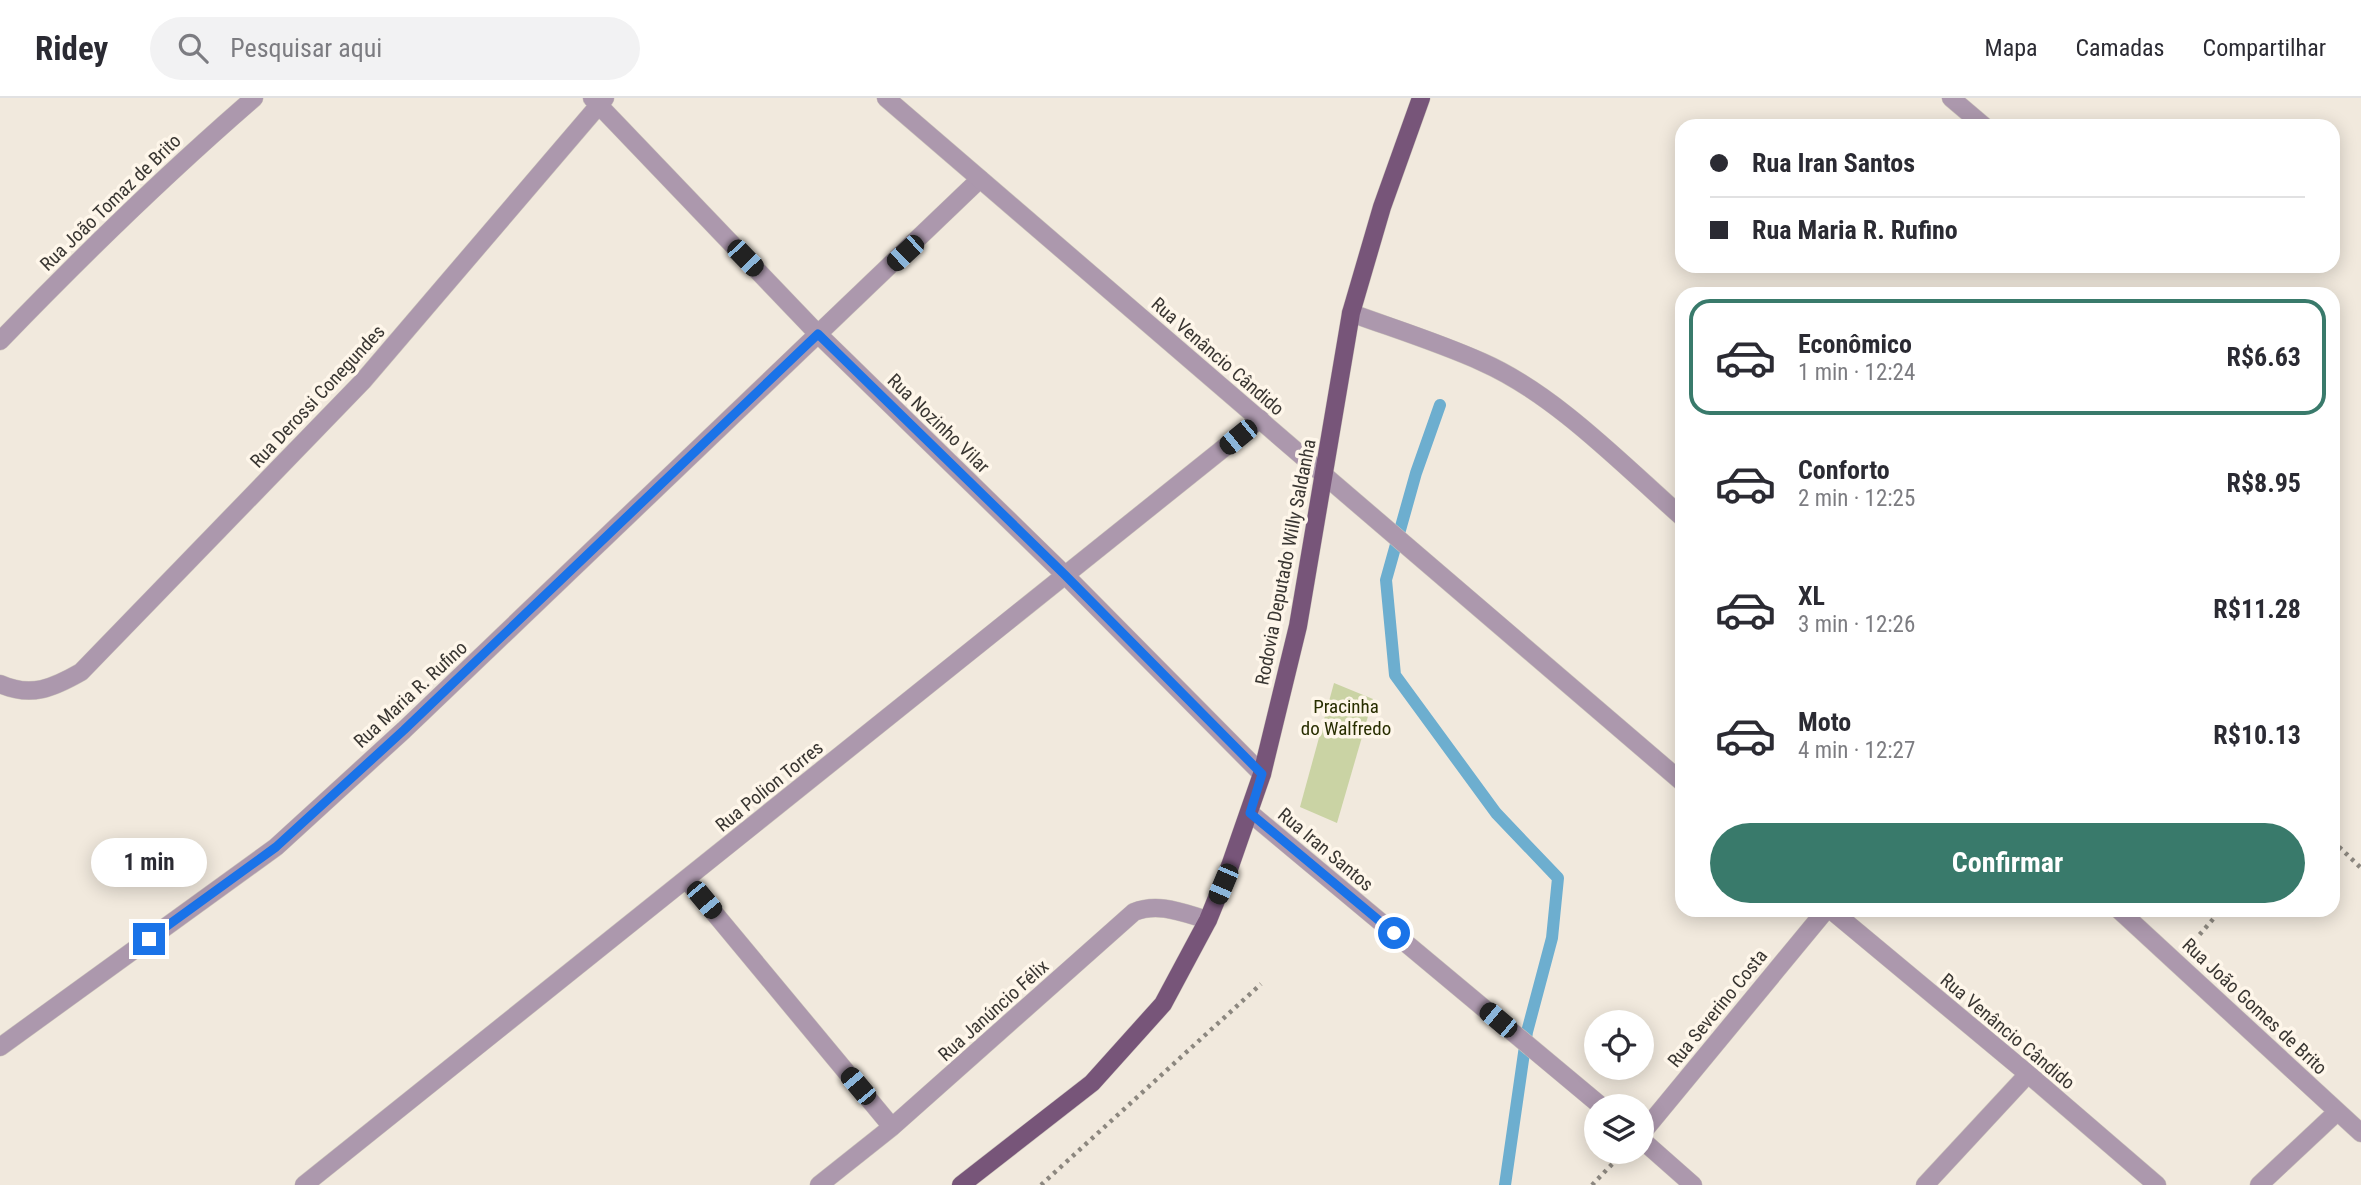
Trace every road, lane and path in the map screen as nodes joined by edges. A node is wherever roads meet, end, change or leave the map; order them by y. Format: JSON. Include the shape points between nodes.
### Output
{"nodes":[{"id":1,"x":254,"y":98,"type":"edge"},
{"id":2,"x":886,"y":98,"type":"edge"},
{"id":3,"x":1421,"y":98,"type":"edge"},
{"id":4,"x":1951,"y":98,"type":"edge"},
{"id":5,"x":598,"y":100,"type":"edge"},
{"id":6,"x":1976,"y":119,"type":"edge"},
{"id":7,"x":980,"y":179,"type":"junction"},
{"id":8,"x":1351,"y":313,"type":"junction"},
{"id":9,"x":818,"y":334,"type":"junction"},
{"id":10,"x":0,"y":341,"type":"edge"},
{"id":11,"x":1260,"y":419,"type":"junction"},
{"id":12,"x":1324,"y":475,"type":"junction"},
{"id":13,"x":1675,"y":511,"type":"edge"},
{"id":14,"x":1065,"y":575,"type":"junction"},
{"id":15,"x":0,"y":684,"type":"edge"},
{"id":16,"x":1262,"y":774,"type":"junction"},
{"id":17,"x":1675,"y":776,"type":"edge"},
{"id":18,"x":1250,"y":813,"type":"junction"},
{"id":19,"x":2340,"y":848,"type":"edge"},
{"id":20,"x":2361,"y":868,"type":"edge"},
{"id":21,"x":686,"y":879,"type":"junction"},
{"id":22,"x":1822,"y":917,"type":"edge"},
{"id":23,"x":1837,"y":917,"type":"edge"},
{"id":24,"x":2127,"y":917,"type":"edge"},
{"id":25,"x":2215,"y":917,"type":"edge"},
{"id":26,"x":1208,"y":920,"type":"junction"},
{"id":27,"x":2177,"y":961,"type":"junction"},
{"id":28,"x":1261,"y":985,"type":"dead end"},
{"id":29,"x":0,"y":1047,"type":"edge"},
{"id":30,"x":2028,"y":1074,"type":"junction"},
{"id":31,"x":1587,"y":1094,"type":"edge"},
{"id":32,"x":2336,"y":1112,"type":"junction"},
{"id":33,"x":1654,"y":1119,"type":"edge"},
{"id":34,"x":892,"y":1127,"type":"junction"},
{"id":35,"x":2361,"y":1133,"type":"edge"},
{"id":36,"x":1654,"y":1151,"type":"edge"},
{"id":37,"x":1612,"y":1164,"type":"edge"},
{"id":38,"x":304,"y":1185,"type":"edge"},
{"id":39,"x":819,"y":1185,"type":"edge"},
{"id":40,"x":961,"y":1185,"type":"edge"},
{"id":41,"x":1041,"y":1185,"type":"edge"},
{"id":42,"x":1592,"y":1185,"type":"edge"},
{"id":43,"x":1693,"y":1185,"type":"edge"},
{"id":44,"x":1925,"y":1185,"type":"edge"},
{"id":45,"x":2157,"y":1185,"type":"edge"},
{"id":46,"x":2259,"y":1185,"type":"edge"}],
"edges":[{"from":1,"to":10,"type":"street","name":"Rua João Tomaz de Brito"},
{"from":2,"to":7,"type":"street","name":"Rua Venâncio Cândido"},
{"from":3,"to":8,"type":"main road","name":"Rodovia Deputado Willy Saldanha"},
{"from":4,"to":6,"type":"street"},
{"from":5,"to":9,"type":"street","name":"Rua Nozinho Vilar"},
{"from":5,"to":15,"type":"street","name":"Rua Derossi Conegundes","via":[[363,381],[80,672],[56,687],[34,691]]},
{"from":7,"to":9,"type":"street","name":"Rua Maria R. Rufino"},
{"from":7,"to":11,"type":"street","name":"Rua Venâncio Cândido"},
{"from":8,"to":12,"type":"main road","name":"Rodovia Deputado Willy Saldanha"},
{"from":8,"to":13,"type":"street","via":[[1484,363],[1531,391],[1580,425]]},
{"from":9,"to":14,"type":"street","name":"Rua Nozinho Vilar"},
{"from":9,"to":29,"type":"street","name":"Rua Maria R. Rufino","via":[[276,847]]},
{"from":11,"to":12,"type":"street","name":"Rua Venâncio Cândido"},
{"from":11,"to":14,"type":"street","name":"Rua Polion Torres"},
{"from":12,"to":16,"type":"main road","name":"Rodovia Deputado Willy Saldanha","via":[[1298,626]]},
{"from":12,"to":17,"type":"street","name":"Rua Venâncio Cândido"},
{"from":14,"to":16,"type":"street","name":"Rua Nozinho Vilar"},
{"from":14,"to":21,"type":"street","name":"Rua Polion Torres"},
{"from":16,"to":18,"type":"main road","name":"Rodovia Deputado Willy Saldanha"},
{"from":18,"to":26,"type":"main road","name":"Rodovia Deputado Willy Saldanha"},
{"from":18,"to":31,"type":"street","name":"Rua Iran Santos"},
{"from":19,"to":20,"type":"path"},
{"from":21,"to":34,"type":"street"},
{"from":21,"to":38,"type":"street","name":"Rua Polion Torres"},
{"from":22,"to":33,"type":"street","name":"Rua Severino Costa"},
{"from":23,"to":30,"type":"street","name":"Rua Venâncio Cândido"},
{"from":24,"to":27,"type":"street","name":"Rua João Gomes de Brito"},
{"from":25,"to":27,"type":"path"},
{"from":26,"to":34,"type":"street","name":"Rua Janúncio Félix","via":[[1165,908],[1134,912]]},
{"from":26,"to":40,"type":"main road","name":"Rodovia Deputado Willy Saldanha","via":[[1163,1004],[1092,1083]]},
{"from":27,"to":32,"type":"street","name":"Rua João Gomes de Brito"},
{"from":28,"to":41,"type":"path"},
{"from":30,"to":44,"type":"street"},
{"from":30,"to":45,"type":"street","name":"Rua Venâncio Cândido"},
{"from":32,"to":35,"type":"street","name":"Rua João Gomes de Brito"},
{"from":32,"to":46,"type":"street"},
{"from":34,"to":39,"type":"street","name":"Rua Janúncio Félix"},
{"from":36,"to":43,"type":"street"},
{"from":37,"to":42,"type":"path"}]}
